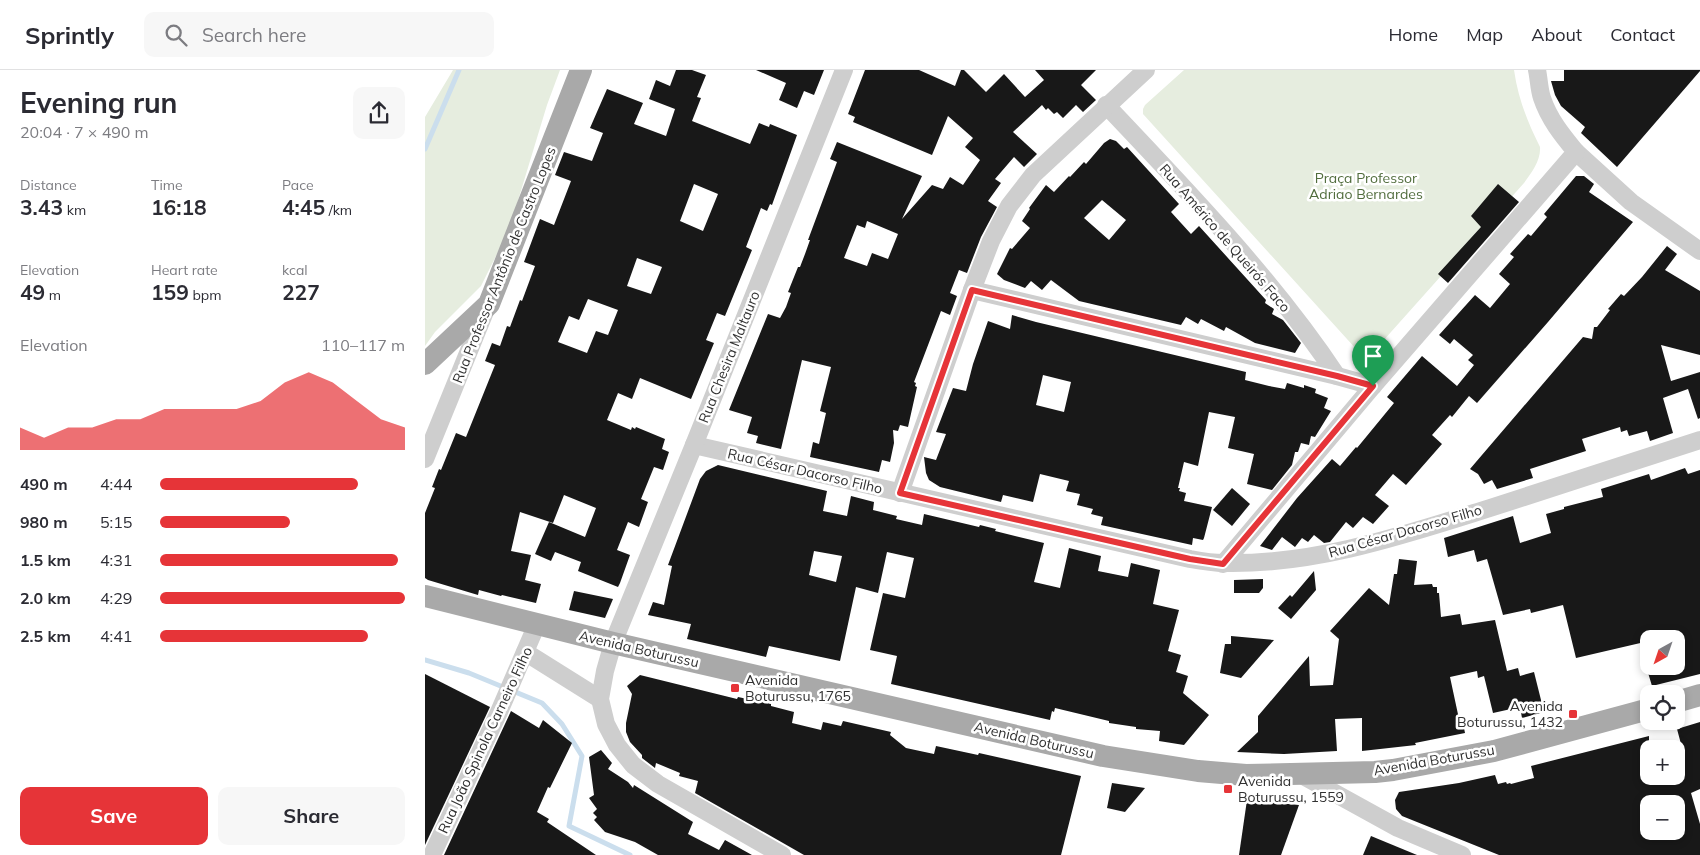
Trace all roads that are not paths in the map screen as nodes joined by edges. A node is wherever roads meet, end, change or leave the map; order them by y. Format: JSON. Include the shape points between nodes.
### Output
{"nodes":[{"id":1,"x":581,"y":70,"type":"edge"},
{"id":2,"x":844,"y":70,"type":"edge"},
{"id":3,"x":1145,"y":70,"type":"edge"},
{"id":4,"x":1537,"y":70,"type":"edge"},
{"id":5,"x":1106,"y":105,"type":"junction"},
{"id":6,"x":1576,"y":152,"type":"junction"},
{"id":7,"x":1700,"y":251,"type":"edge"},
{"id":8,"x":972,"y":290,"type":"junction"},
{"id":9,"x":489,"y":304,"type":"junction"},
{"id":10,"x":425,"y":364,"type":"edge"},
{"id":11,"x":1337,"y":376,"type":"junction"},
{"id":12,"x":1373,"y":386,"type":"junction"},
{"id":13,"x":1700,"y":440,"type":"edge"},
{"id":14,"x":694,"y":445,"type":"junction"},
{"id":15,"x":425,"y":459,"type":"edge"},
{"id":16,"x":900,"y":493,"type":"junction"},
{"id":17,"x":1223,"y":564,"type":"junction"},
{"id":18,"x":425,"y":596,"type":"edge"},
{"id":19,"x":537,"y":624,"type":"junction"},
{"id":20,"x":613,"y":643,"type":"junction"},
{"id":21,"x":523,"y":657,"type":"junction"},
{"id":22,"x":1700,"y":695,"type":"edge"},
{"id":23,"x":600,"y":699,"type":"junction"},
{"id":24,"x":1685,"y":699,"type":"edge"},
{"id":25,"x":1640,"y":711,"type":"edge"},
{"id":26,"x":1299,"y":773,"type":"junction"},
{"id":27,"x":432,"y":855,"type":"edge"},
{"id":28,"x":782,"y":855,"type":"edge"},
{"id":29,"x":1462,"y":855,"type":"edge"}],
"edges":[{"from":1,"to":9,"type":"main road","name":"Rua Professor Antônio de Castro Lopes"},
{"from":2,"to":14,"type":"street","name":"Rua Chesira Maltauro"},
{"from":3,"to":5,"type":"street"},
{"from":4,"to":6,"type":"street","via":[[1542,97],[1551,117]]},
{"from":5,"to":8,"type":"street","via":[[1033,175],[1009,206]]},
{"from":5,"to":11,"type":"street","name":"Rua Américo de Queirós Faco","via":[[1267,283]]},
{"from":6,"to":7,"type":"street","via":[[1631,202]]},
{"from":6,"to":12,"type":"street"},
{"from":8,"to":11,"type":"street"},
{"from":8,"to":16,"type":"street"},
{"from":9,"to":10,"type":"main road"},
{"from":9,"to":15,"type":"street","name":"Rua Professor Antônio de Castro Lopes"},
{"from":11,"to":12,"type":"street"},
{"from":12,"to":17,"type":"street"},
{"from":13,"to":17,"type":"street","name":"Rua César Dacorso Filho","via":[[1368,544],[1272,562]]},
{"from":14,"to":16,"type":"street","name":"Rua César Dacorso Filho"},
{"from":14,"to":20,"type":"street","name":"Rua Chesira Maltauro"},
{"from":16,"to":17,"type":"street","name":"Rua César Dacorso Filho"},
{"from":18,"to":19,"type":"main road","name":"Avenida Boturussu"},
{"from":19,"to":20,"type":"main road","name":"Avenida Boturussu"},
{"from":19,"to":21,"type":"street","name":"Rua João Spinola Carneiro Filho"},
{"from":20,"to":23,"type":"street","name":"Rua Chesira Maltauro"},
{"from":20,"to":26,"type":"main road","name":"Avenida Boturussu","via":[[1103,756],[1208,772]]},
{"from":21,"to":23,"type":"street"},
{"from":21,"to":27,"type":"street","name":"Rua João Spinola Carneiro Filho"},
{"from":22,"to":24,"type":"main road"},
{"from":23,"to":28,"type":"street","via":[[613,738],[633,765],[658,784]]},
{"from":25,"to":26,"type":"main road","name":"Avenida Boturussu","via":[[1494,750],[1393,770]]},
{"from":26,"to":29,"type":"street","via":[[1398,828]]}]}
